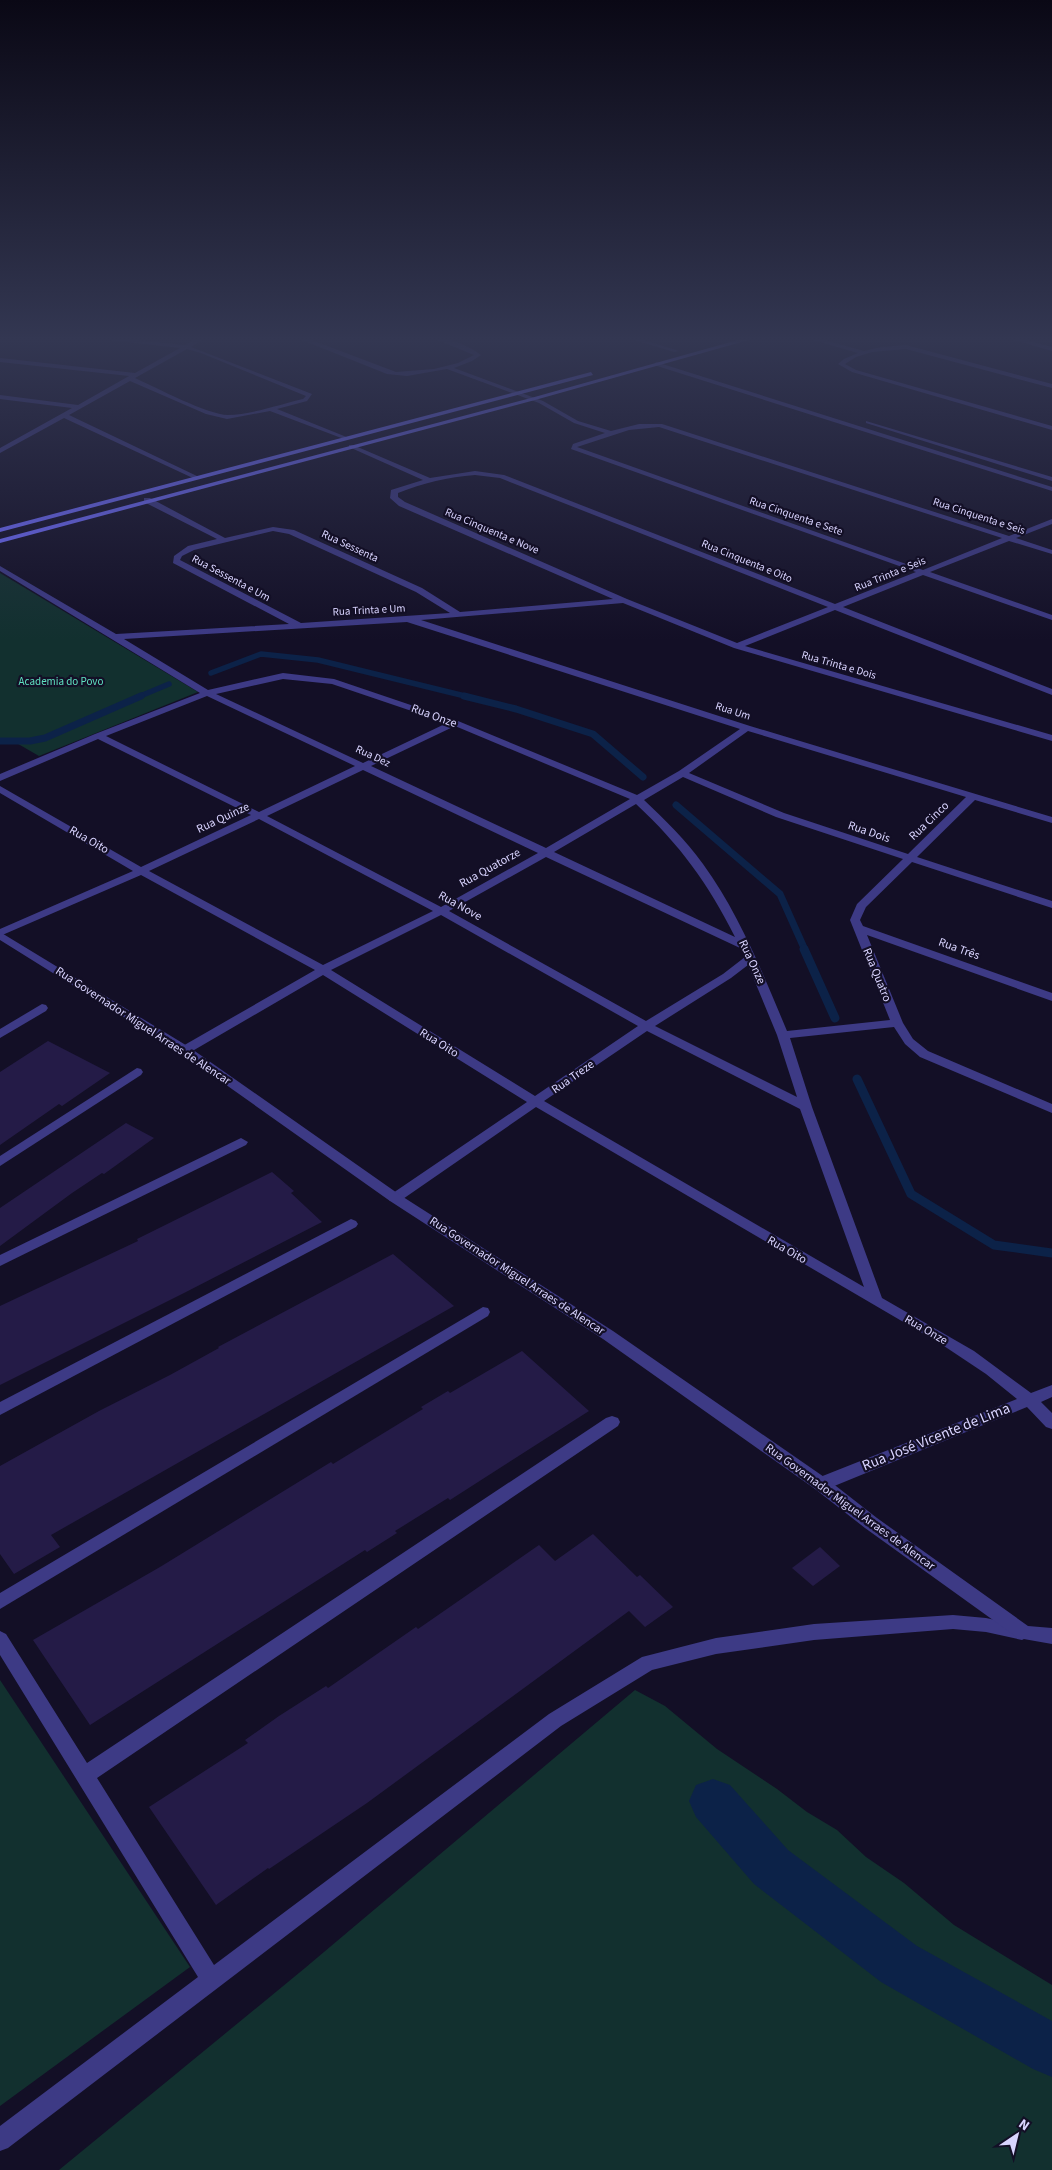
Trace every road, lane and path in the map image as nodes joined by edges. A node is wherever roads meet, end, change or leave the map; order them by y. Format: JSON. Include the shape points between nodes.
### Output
{"nodes":[{"id":1,"x":25,"y":437,"type":"edge"},
{"id":2,"x":111,"y":437,"type":"edge"},
{"id":3,"x":386,"y":437,"type":"edge"},
{"id":4,"x":598,"y":437,"type":"edge"},
{"id":5,"x":698,"y":437,"type":"edge"},
{"id":6,"x":892,"y":437,"type":"edge"},
{"id":7,"x":917,"y":437,"type":"edge"},
{"id":8,"x":346,"y":438,"type":"edge"},
{"id":9,"x":0,"y":439,"type":"edge"},
{"id":10,"x":18,"y":441,"type":"junction"},
{"id":11,"x":352,"y":446,"type":"junction"},
{"id":12,"x":0,"y":451,"type":"edge"},
{"id":13,"x":196,"y":478,"type":"junction"},
{"id":14,"x":1052,"y":479,"type":"edge"},
{"id":15,"x":430,"y":480,"type":"junction"},
{"id":16,"x":1052,"y":489,"type":"edge"},
{"id":17,"x":147,"y":500,"type":"junction"},
{"id":18,"x":1052,"y":521,"type":"edge"},
{"id":19,"x":0,"y":530,"type":"edge"},
{"id":20,"x":1012,"y":538,"type":"junction"},
{"id":21,"x":224,"y":540,"type":"junction"},
{"id":22,"x":0,"y":541,"type":"edge"},
{"id":23,"x":1052,"y":552,"type":"edge"},
{"id":24,"x":0,"y":568,"type":"edge"},
{"id":25,"x":924,"y":573,"type":"junction"},
{"id":26,"x":624,"y":601,"type":"junction"},
{"id":27,"x":836,"y":608,"type":"junction"},
{"id":28,"x":459,"y":616,"type":"junction"},
{"id":29,"x":1052,"y":618,"type":"edge"},
{"id":30,"x":408,"y":619,"type":"junction"},
{"id":31,"x":299,"y":626,"type":"junction"},
{"id":32,"x":115,"y":637,"type":"junction"},
{"id":33,"x":737,"y":646,"type":"junction"},
{"id":34,"x":1052,"y":692,"type":"edge"},
{"id":35,"x":207,"y":693,"type":"junction"},
{"id":36,"x":455,"y":723,"type":"junction"},
{"id":37,"x":748,"y":728,"type":"junction"},
{"id":38,"x":98,"y":736,"type":"junction"},
{"id":39,"x":1052,"y":738,"type":"edge"},
{"id":40,"x":363,"y":765,"type":"junction"},
{"id":41,"x":682,"y":773,"type":"junction"},
{"id":42,"x":0,"y":778,"type":"edge"},
{"id":43,"x":0,"y":789,"type":"edge"},
{"id":44,"x":973,"y":796,"type":"junction"},
{"id":45,"x":636,"y":798,"type":"junction"},
{"id":46,"x":258,"y":816,"type":"junction"},
{"id":47,"x":1052,"y":820,"type":"edge"},
{"id":48,"x":547,"y":852,"type":"junction"},
{"id":49,"x":909,"y":858,"type":"junction"},
{"id":50,"x":141,"y":871,"type":"junction"},
{"id":51,"x":1052,"y":905,"type":"edge"},
{"id":52,"x":861,"y":906,"type":"joint"},
{"id":53,"x":441,"y":911,"type":"junction"},
{"id":54,"x":858,"y":928,"type":"junction"},
{"id":55,"x":0,"y":934,"type":"edge"},
{"id":56,"x":745,"y":946,"type":"junction"},
{"id":57,"x":752,"y":958,"type":"junction"},
{"id":58,"x":323,"y":970,"type":"junction"},
{"id":59,"x":1052,"y":997,"type":"edge"},
{"id":60,"x":42,"y":1008,"type":"dead end"},
{"id":61,"x":896,"y":1023,"type":"junction"},
{"id":62,"x":646,"y":1026,"type":"junction"},
{"id":63,"x":0,"y":1034,"type":"edge"},
{"id":64,"x":783,"y":1035,"type":"junction"},
{"id":65,"x":186,"y":1050,"type":"junction"},
{"id":66,"x":136,"y":1072,"type":"dead end"},
{"id":67,"x":536,"y":1102,"type":"junction"},
{"id":68,"x":806,"y":1107,"type":"junction"},
{"id":69,"x":1052,"y":1109,"type":"edge"},
{"id":70,"x":241,"y":1142,"type":"dead end"},
{"id":71,"x":0,"y":1162,"type":"edge"},
{"id":72,"x":395,"y":1198,"type":"junction"},
{"id":73,"x":351,"y":1224,"type":"dead end"},
{"id":74,"x":0,"y":1261,"type":"edge"},
{"id":75,"x":876,"y":1301,"type":"junction"},
{"id":76,"x":483,"y":1312,"type":"dead end"},
{"id":77,"x":1052,"y":1391,"type":"edge"},
{"id":78,"x":1030,"y":1398,"type":"junction"},
{"id":79,"x":0,"y":1409,"type":"edge"},
{"id":80,"x":612,"y":1422,"type":"dead end"},
{"id":81,"x":1052,"y":1423,"type":"edge"},
{"id":82,"x":821,"y":1484,"type":"junction"},
{"id":83,"x":0,"y":1602,"type":"edge"},
{"id":84,"x":1024,"y":1632,"type":"junction"},
{"id":85,"x":1052,"y":1636,"type":"edge"},
{"id":86,"x":0,"y":1639,"type":"edge"},
{"id":87,"x":85,"y":1775,"type":"junction"},
{"id":88,"x":212,"y":1981,"type":"junction"},
{"id":89,"x":0,"y":2140,"type":"edge"}],
"edges":[{"from":1,"to":10,"type":"street"},
{"from":2,"to":13,"type":"street"},
{"from":3,"to":11,"type":"main road"},
{"from":4,"to":25,"type":"street","name":"Rua Cinquenta e Sete","via":[[573,448]]},
{"from":5,"to":20,"type":"street","name":"Rua Cinquenta e Seis"},
{"from":6,"to":16,"type":"street"},
{"from":7,"to":14,"type":"street"},
{"from":8,"to":13,"type":"main road"},
{"from":9,"to":10,"type":"street"},
{"from":10,"to":12,"type":"street"},
{"from":11,"to":15,"type":"street"},
{"from":11,"to":17,"type":"main road"},
{"from":13,"to":19,"type":"main road"},
{"from":15,"to":26,"type":"street","name":"Rua Cinquenta e Nove","via":[[394,492],[394,498]]},
{"from":15,"to":27,"type":"street","name":"Rua Cinquenta e Oito","via":[[477,472],[502,476]]},
{"from":17,"to":21,"type":"street"},
{"from":17,"to":22,"type":"main road"},
{"from":18,"to":20,"type":"street","name":"Rua Trinta e Seis"},
{"from":20,"to":23,"type":"street","name":"Rua Cinquenta e Seis"},
{"from":20,"to":25,"type":"street","name":"Rua Trinta e Seis"},
{"from":21,"to":28,"type":"street","name":"Rua Sessenta","via":[[273,529],[291,532],[419,590]]},
{"from":21,"to":31,"type":"street","name":"Rua Sessenta e Um","via":[[180,553],[176,562]]},
{"from":24,"to":32,"type":"street","name":"Rua Dez"},
{"from":25,"to":27,"type":"street","name":"Rua Trinta e Seis"},
{"from":25,"to":29,"type":"street","name":"Rua Cinquenta e Sete"},
{"from":26,"to":28,"type":"street","name":"Rua Trinta e Um"},
{"from":26,"to":33,"type":"street","name":"Rua Trinta e Dois"},
{"from":27,"to":33,"type":"street","name":"Rua Trinta e Seis"},
{"from":27,"to":34,"type":"street","name":"Rua Cinquenta e Oito"},
{"from":28,"to":30,"type":"street","name":"Rua Trinta e Um"},
{"from":30,"to":31,"type":"street","name":"Rua Trinta e Um"},
{"from":30,"to":37,"type":"street","name":"Rua Um"},
{"from":31,"to":32,"type":"street","name":"Rua Trinta e Um"},
{"from":32,"to":35,"type":"street","name":"Rua Dez"},
{"from":33,"to":39,"type":"street","name":"Rua Trinta e Dois"},
{"from":35,"to":36,"type":"street","name":"Rua Onze","via":[[283,676],[311,678],[334,682]]},
{"from":35,"to":38,"type":"street","name":"Rua Onze"},
{"from":35,"to":40,"type":"street","name":"Rua Dez"},
{"from":36,"to":40,"type":"street","name":"Rua Quinze"},
{"from":36,"to":45,"type":"street","name":"Rua Onze"},
{"from":37,"to":41,"type":"street","name":"Rua Quatorze"},
{"from":37,"to":44,"type":"street","name":"Rua Um"},
{"from":38,"to":42,"type":"street","name":"Rua Onze"},
{"from":38,"to":46,"type":"street","name":"Rua Nove"},
{"from":40,"to":46,"type":"street","name":"Rua Quinze"},
{"from":40,"to":48,"type":"street","name":"Rua Dez"},
{"from":41,"to":45,"type":"street","name":"Rua Quatorze"},
{"from":41,"to":49,"type":"street","name":"Rua Dois","via":[[780,815]]},
{"from":43,"to":50,"type":"street","name":"Rua Oito"},
{"from":44,"to":47,"type":"street","name":"Rua Um"},
{"from":44,"to":49,"type":"street","name":"Rua Cinco"},
{"from":45,"to":48,"type":"street","name":"Rua Quatorze"},
{"from":45,"to":56,"type":"street","name":"Rua Onze","via":[[667,827],[699,865]]},
{"from":46,"to":50,"type":"street","name":"Rua Quinze"},
{"from":46,"to":53,"type":"street","name":"Rua Nove"},
{"from":48,"to":53,"type":"street","name":"Rua Quatorze"},
{"from":48,"to":56,"type":"street","name":"Rua Dez"},
{"from":49,"to":51,"type":"street","name":"Rua Dois"},
{"from":49,"to":52,"type":"street","name":"Rua Cinco"},
{"from":50,"to":55,"type":"street","name":"Rua Quinze"},
{"from":50,"to":58,"type":"street","name":"Rua Oito"},
{"from":52,"to":54,"type":"street","name":"Rua Quatro","via":[[856,920]]},
{"from":53,"to":58,"type":"street","name":"Rua Quatorze"},
{"from":53,"to":62,"type":"street","name":"Rua Nove"},
{"from":54,"to":59,"type":"street","name":"Rua Três"},
{"from":54,"to":61,"type":"street","name":"Rua Quatro"},
{"from":55,"to":65,"type":"street","name":"Rua Governador Miguel Arraes de Alencar"},
{"from":56,"to":57,"type":"street","name":"Rua Onze"},
{"from":57,"to":62,"type":"street","name":"Rua Treze"},
{"from":57,"to":64,"type":"street","name":"Rua Onze"},
{"from":58,"to":65,"type":"street","name":"Rua Quatorze"},
{"from":58,"to":67,"type":"street","name":"Rua Oito"},
{"from":60,"to":63,"type":"street"},
{"from":61,"to":64,"type":"street"},
{"from":61,"to":69,"type":"street","name":"Rua Quatro","via":[[924,1054]]},
{"from":62,"to":67,"type":"street","name":"Rua Treze"},
{"from":62,"to":68,"type":"street","name":"Rua Nove"},
{"from":64,"to":68,"type":"street","name":"Rua Onze"},
{"from":65,"to":72,"type":"street","name":"Rua Governador Miguel Arraes de Alencar"},
{"from":66,"to":71,"type":"street"},
{"from":67,"to":72,"type":"street","name":"Rua Treze"},
{"from":67,"to":75,"type":"street","name":"Rua Oito"},
{"from":68,"to":75,"type":"street","name":"Rua Onze"},
{"from":70,"to":74,"type":"street"},
{"from":72,"to":82,"type":"street","name":"Rua Governador Miguel Arraes de Alencar","via":[[608,1335]]},
{"from":73,"to":79,"type":"street"},
{"from":75,"to":78,"type":"street","name":"Rua Onze","via":[[970,1356]]},
{"from":76,"to":83,"type":"street"},
{"from":77,"to":78,"type":"street","name":"Rua José Vicente de Lima"},
{"from":78,"to":81,"type":"street","name":"Rua Onze"},
{"from":78,"to":82,"type":"street","name":"Rua José Vicente de Lima"},
{"from":80,"to":87,"type":"street"},
{"from":82,"to":84,"type":"street","name":"Rua Governador Miguel Arraes de Alencar"},
{"from":84,"to":85,"type":"street"},
{"from":84,"to":88,"type":"street","via":[[953,1622],[814,1632],[716,1646],[648,1663],[555,1720]]},
{"from":86,"to":87,"type":"street"},
{"from":87,"to":88,"type":"street"},
{"from":88,"to":89,"type":"street"}]}
